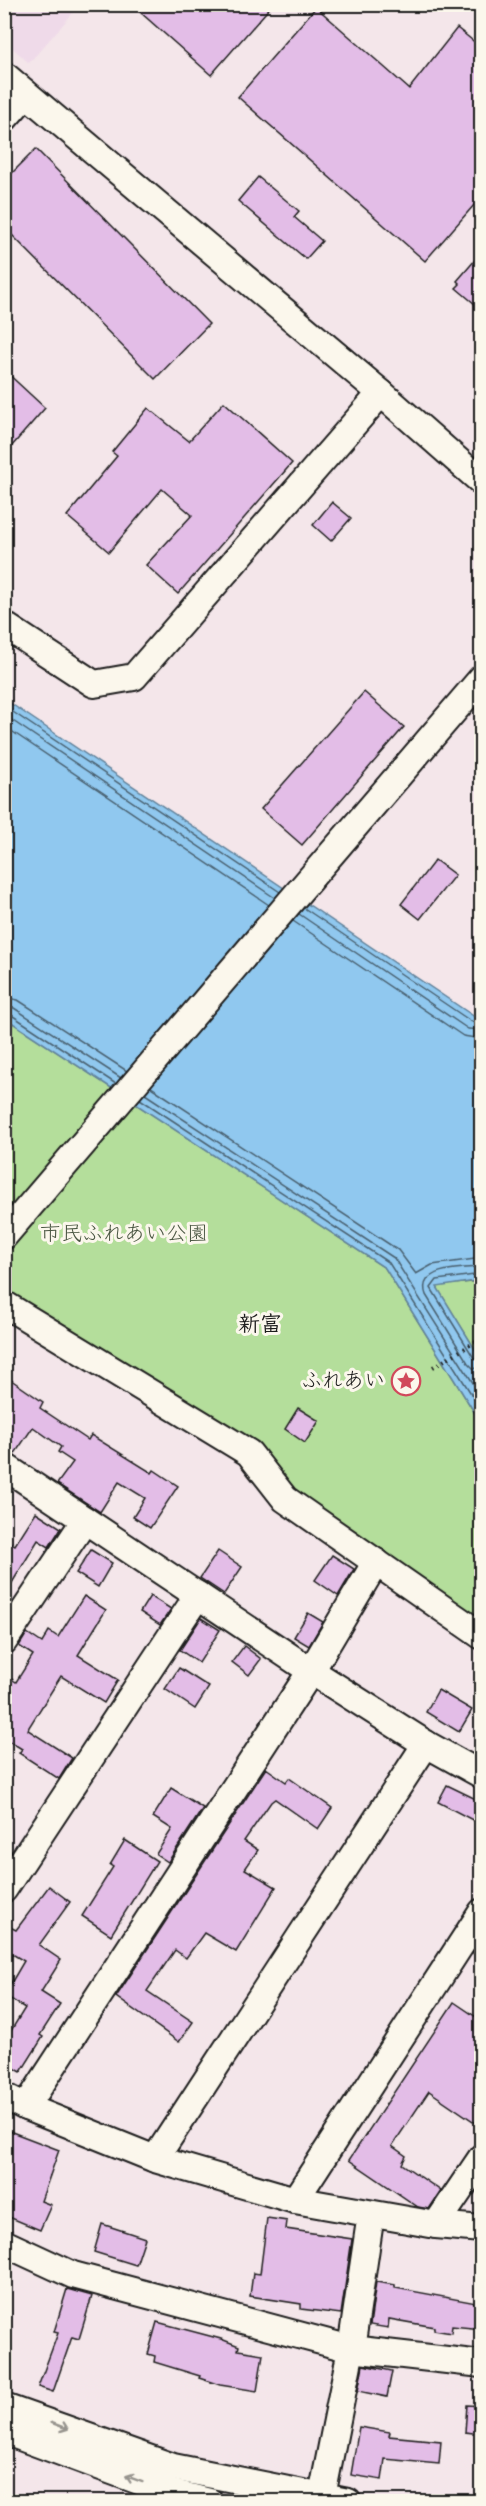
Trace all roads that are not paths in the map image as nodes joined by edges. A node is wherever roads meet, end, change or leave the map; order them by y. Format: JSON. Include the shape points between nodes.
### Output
{"nodes":[{"id":1,"x":4,"y":75,"type":"edge"},
{"id":2,"x":26,"y":94,"type":"junction"},
{"id":3,"x":4,"y":119,"type":"edge"},
{"id":4,"x":381,"y":393,"type":"junction"},
{"id":5,"x":482,"y":482,"type":"edge"},
{"id":6,"x":4,"y":625,"type":"edge"},
{"id":7,"x":482,"y":678,"type":"edge"},
{"id":8,"x":4,"y":1236,"type":"edge"},
{"id":9,"x":4,"y":1304,"type":"edge"},
{"id":10,"x":4,"y":1466,"type":"edge"},
{"id":11,"x":85,"y":1520,"type":"junction"},
{"id":12,"x":375,"y":1562,"type":"junction"},
{"id":13,"x":198,"y":1595,"type":"junction"},
{"id":14,"x":482,"y":1636,"type":"edge"},
{"id":15,"x":4,"y":1641,"type":"edge"},
{"id":16,"x":311,"y":1671,"type":"junction"},
{"id":17,"x":426,"y":1744,"type":"junction"},
{"id":18,"x":482,"y":1775,"type":"edge"},
{"id":19,"x":4,"y":1889,"type":"edge"},
{"id":20,"x":482,"y":1912,"type":"edge"},
{"id":21,"x":15,"y":2102,"type":"edge"},
{"id":22,"x":482,"y":2157,"type":"edge"},
{"id":23,"x":155,"y":2159,"type":"junction"},
{"id":24,"x":295,"y":2200,"type":"junction"},
{"id":25,"x":371,"y":2214,"type":"junction"},
{"id":26,"x":436,"y":2225,"type":"junction"},
{"id":27,"x":482,"y":2229,"type":"edge"},
{"id":28,"x":4,"y":2243,"type":"edge"},
{"id":29,"x":351,"y":2349,"type":"junction"},
{"id":30,"x":482,"y":2364,"type":"edge"},
{"id":31,"x":4,"y":2407,"type":"edge"},
{"id":32,"x":4,"y":2432,"type":"edge"},
{"id":33,"x":322,"y":2496,"type":"junction"},
{"id":34,"x":210,"y":2502,"type":"edge"},
{"id":35,"x":348,"y":2502,"type":"edge"}],
"edges":[{"from":1,"to":2,"type":"street"},
{"from":2,"to":3,"type":"street"},
{"from":2,"to":4,"type":"street"},
{"from":4,"to":5,"type":"street"},
{"from":4,"to":6,"type":"street","via":[[134,677],[94,684]]},
{"from":7,"to":8,"type":"street"},
{"from":9,"to":12,"type":"street","via":[[249,1453],[285,1499]]},
{"from":10,"to":11,"type":"street"},
{"from":11,"to":13,"type":"street"},
{"from":11,"to":15,"type":"street"},
{"from":12,"to":14,"type":"street"},
{"from":12,"to":16,"type":"street"},
{"from":13,"to":16,"type":"street"},
{"from":13,"to":19,"type":"street"},
{"from":16,"to":17,"type":"street"},
{"from":16,"to":21,"type":"street"},
{"from":17,"to":18,"type":"street"},
{"from":17,"to":23,"type":"street"},
{"from":20,"to":24,"type":"street"},
{"from":21,"to":23,"type":"street"},
{"from":22,"to":26,"type":"street"},
{"from":23,"to":24,"type":"street"},
{"from":24,"to":25,"type":"street"},
{"from":25,"to":26,"type":"street"},
{"from":25,"to":29,"type":"street"},
{"from":26,"to":27,"type":"street"},
{"from":28,"to":29,"type":"street","via":[[73,2275]]},
{"from":29,"to":30,"type":"street"},
{"from":29,"to":33,"type":"street"},
{"from":31,"to":33,"type":"street","one_way":true,"via":[[173,2468]]},
{"from":34,"to":32,"type":"street","one_way":true,"via":[[166,2491]]},
{"from":33,"to":35,"type":"street"}]}
